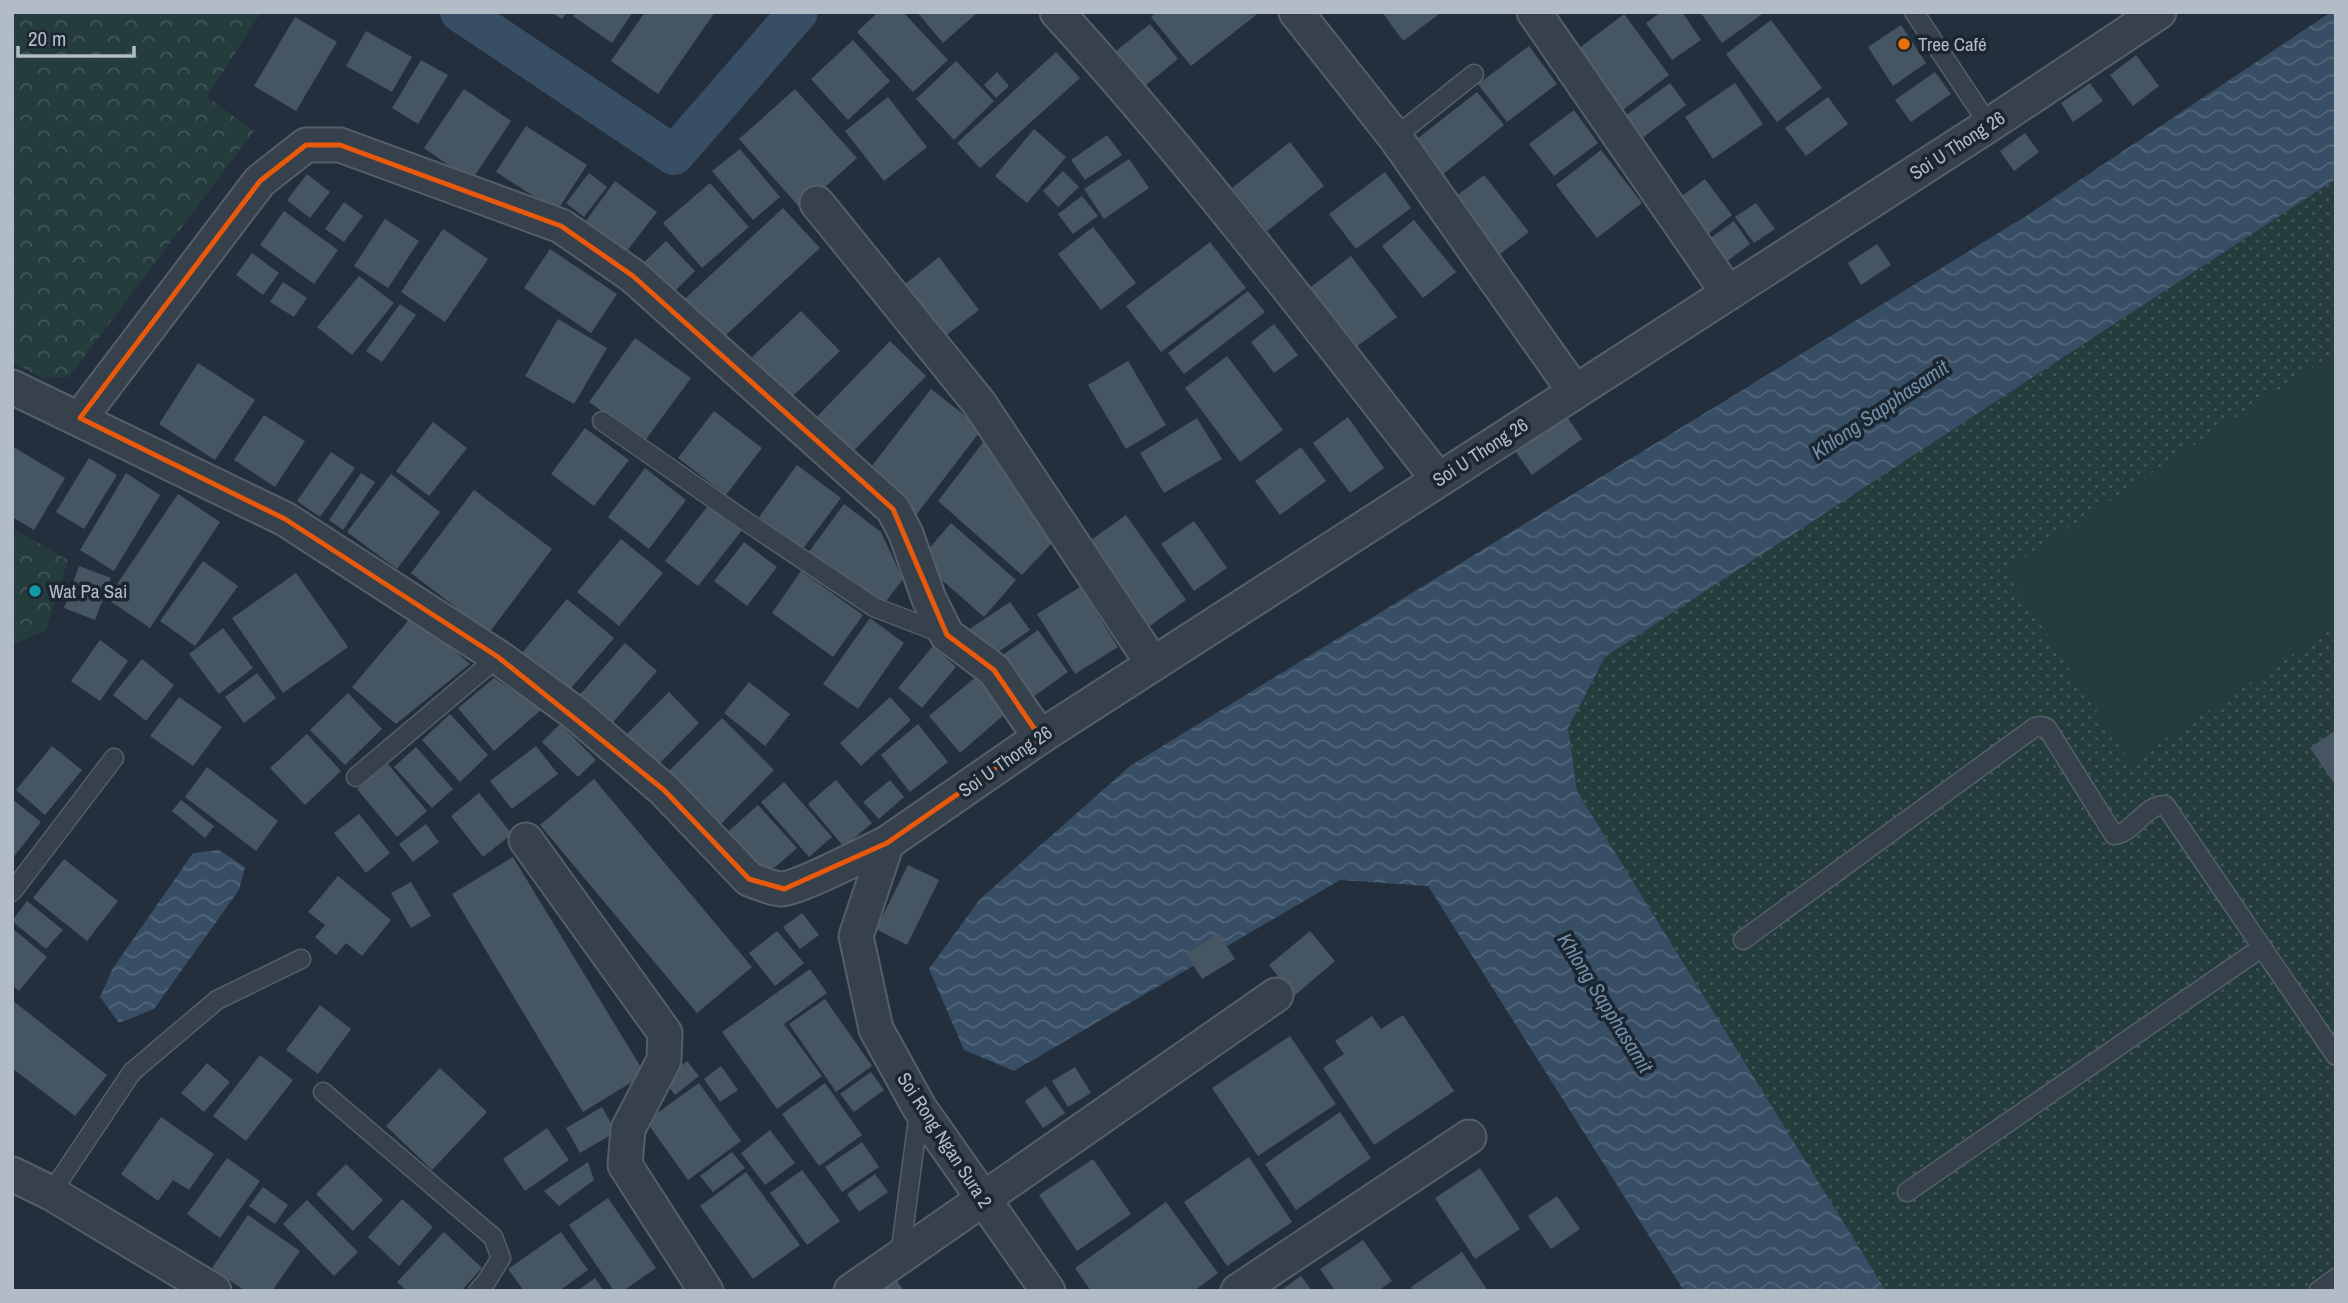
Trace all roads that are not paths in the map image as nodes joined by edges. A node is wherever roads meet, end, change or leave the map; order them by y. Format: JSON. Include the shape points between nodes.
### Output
{"nodes":[{"id":1,"x":1057,"y":12,"type":"edge"},
{"id":2,"x":1296,"y":12,"type":"edge"},
{"id":3,"x":1534,"y":12,"type":"edge"},
{"id":4,"x":1914,"y":12,"type":"edge"},
{"id":5,"x":2159,"y":12,"type":"edge"},
{"id":6,"x":1474,"y":74,"type":"dead end"},
{"id":7,"x":1989,"y":125,"type":"junction"},
{"id":8,"x":1395,"y":138,"type":"junction"},
{"id":9,"x":817,"y":202,"type":"dead end"},
{"id":10,"x":1728,"y":293,"type":"junction"},
{"id":11,"x":12,"y":387,"type":"edge"},
{"id":12,"x":1575,"y":392,"type":"junction"},
{"id":13,"x":80,"y":418,"type":"junction"},
{"id":14,"x":601,"y":421,"type":"dead end"},
{"id":15,"x":1438,"y":479,"type":"junction"},
{"id":16,"x":947,"y":635,"type":"junction"},
{"id":17,"x":498,"y":657,"type":"junction"},
{"id":18,"x":1153,"y":664,"type":"junction"},
{"id":19,"x":1040,"y":737,"type":"junction"},
{"id":20,"x":114,"y":758,"type":"dead end"},
{"id":21,"x":356,"y":777,"type":"dead end"},
{"id":22,"x":526,"y":840,"type":"dead end"},
{"id":23,"x":887,"y":843,"type":"junction"},
{"id":24,"x":12,"y":892,"type":"edge"},
{"id":25,"x":1743,"y":940,"type":"dead end"},
{"id":26,"x":2261,"y":948,"type":"junction"},
{"id":27,"x":301,"y":959,"type":"dead end"},
{"id":28,"x":1276,"y":995,"type":"dead end"},
{"id":29,"x":2336,"y":1056,"type":"edge"},
{"id":30,"x":323,"y":1092,"type":"dead end"},
{"id":31,"x":919,"y":1107,"type":"junction"},
{"id":32,"x":1469,"y":1137,"type":"dead end"},
{"id":33,"x":12,"y":1174,"type":"edge"},
{"id":34,"x":1907,"y":1192,"type":"dead end"},
{"id":35,"x":51,"y":1193,"type":"junction"},
{"id":36,"x":983,"y":1198,"type":"junction"},
{"id":37,"x":900,"y":1256,"type":"junction"},
{"id":38,"x":2336,"y":1279,"type":"edge"},
{"id":39,"x":214,"y":1291,"type":"edge"},
{"id":40,"x":478,"y":1291,"type":"edge"},
{"id":41,"x":706,"y":1291,"type":"edge"},
{"id":42,"x":850,"y":1291,"type":"edge"},
{"id":43,"x":1048,"y":1291,"type":"edge"},
{"id":44,"x":1238,"y":1291,"type":"edge"},
{"id":45,"x":2318,"y":1291,"type":"edge"}],
"edges":[{"from":1,"to":15,"type":"street","via":[[1222,203]]},
{"from":2,"to":8,"type":"street"},
{"from":3,"to":10,"type":"street"},
{"from":4,"to":7,"type":"lane"},
{"from":5,"to":7,"type":"street","name":"Soi U Thong 26"},
{"from":6,"to":8,"type":"lane"},
{"from":7,"to":10,"type":"street","name":"Soi U Thong 26"},
{"from":8,"to":12,"type":"street"},
{"from":9,"to":18,"type":"street","via":[[979,403]]},
{"from":10,"to":12,"type":"street","name":"Soi U Thong 26"},
{"from":11,"to":13,"type":"street","name":"Soi U Thong 26"},
{"from":12,"to":15,"type":"street","name":"Soi U Thong 26"},
{"from":13,"to":16,"type":"street","via":[[260,181],[306,145],[340,145],[561,226],[633,276],[893,509]]},
{"from":13,"to":17,"type":"street","name":"Soi U Thong 26","via":[[285,519]]},
{"from":14,"to":16,"type":"lane","via":[[874,607]]},
{"from":15,"to":18,"type":"street","name":"Soi U Thong 26"},
{"from":16,"to":19,"type":"street","via":[[994,670]]},
{"from":17,"to":21,"type":"lane"},
{"from":17,"to":23,"type":"street","name":"Soi U Thong 26","via":[[575,713],[663,790],[749,879],[784,889]]},
{"from":18,"to":19,"type":"street","name":"Soi U Thong 26"},
{"from":19,"to":23,"type":"street","name":"Soi U Thong 26"},
{"from":20,"to":24,"type":"lane"},
{"from":22,"to":41,"type":"street","via":[[665,1033],[664,1060],[628,1129],[625,1165]]},
{"from":23,"to":31,"type":"street","name":"Soi Rong Ngan Sura 2","via":[[856,936],[876,1029]]},
{"from":25,"to":26,"type":"lane","via":[[2041,726],[2114,835],[2123,833],[2156,805],[2165,805]]},
{"from":26,"to":29,"type":"lane"},
{"from":26,"to":34,"type":"lane"},
{"from":27,"to":35,"type":"lane","via":[[217,1000],[132,1072]]},
{"from":28,"to":36,"type":"street"},
{"from":30,"to":40,"type":"lane","via":[[493,1237],[500,1258]]},
{"from":31,"to":36,"type":"street","name":"Soi Rong Ngan Sura 2"},
{"from":31,"to":37,"type":"lane"},
{"from":32,"to":44,"type":"street"},
{"from":33,"to":35,"type":"street"},
{"from":35,"to":39,"type":"street"},
{"from":36,"to":37,"type":"street"},
{"from":36,"to":43,"type":"street","name":"Soi Rong Ngan Sura 2"},
{"from":37,"to":42,"type":"street"},
{"from":38,"to":45,"type":"lane"}]}
